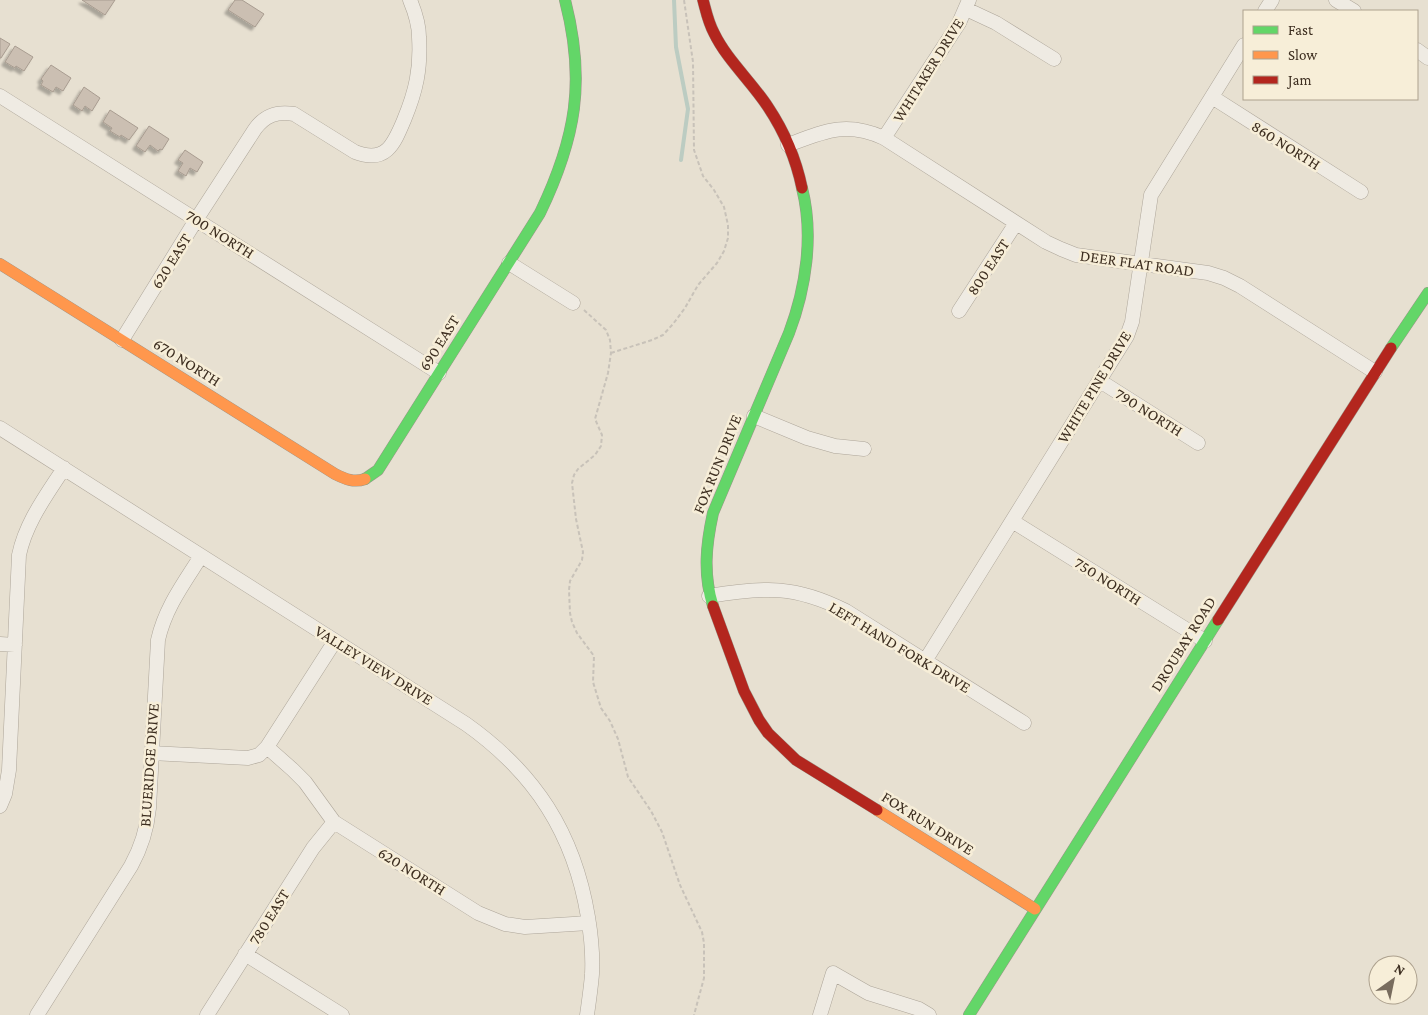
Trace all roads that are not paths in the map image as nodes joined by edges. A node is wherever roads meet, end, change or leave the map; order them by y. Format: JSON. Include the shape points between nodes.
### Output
{"nodes":[{"id":1,"x":410,"y":0,"type":"edge"},
{"id":2,"x":565,"y":0,"type":"edge"},
{"id":3,"x":703,"y":0,"type":"edge"},
{"id":4,"x":1336,"y":0,"type":"edge"},
{"id":5,"x":968,"y":5,"type":"edge"},
{"id":6,"x":1352,"y":10,"type":"edge"},
{"id":7,"x":1243,"y":47,"type":"edge"},
{"id":8,"x":1054,"y":59,"type":"dead end"},
{"id":9,"x":0,"y":96,"type":"edge"},
{"id":10,"x":1212,"y":98,"type":"junction"},
{"id":11,"x":884,"y":138,"type":"junction"},
{"id":12,"x":788,"y":145,"type":"junction"},
{"id":13,"x":1362,"y":192,"type":"dead end"},
{"id":14,"x":196,"y":220,"type":"junction"},
{"id":15,"x":1016,"y":223,"type":"junction"},
{"id":16,"x":509,"y":263,"type":"junction"},
{"id":17,"x":0,"y":264,"type":"edge"},
{"id":18,"x":1140,"y":264,"type":"junction"},
{"id":19,"x":1428,"y":293,"type":"edge"},
{"id":20,"x":573,"y":303,"type":"road end"},
{"id":21,"x":1424,"y":308,"type":"edge"},
{"id":22,"x":959,"y":311,"type":"dead end"},
{"id":23,"x":122,"y":340,"type":"junction"},
{"id":24,"x":1375,"y":372,"type":"junction"},
{"id":25,"x":439,"y":374,"type":"junction"},
{"id":26,"x":1100,"y":380,"type":"junction"},
{"id":27,"x":754,"y":416,"type":"junction"},
{"id":28,"x":0,"y":428,"type":"edge"},
{"id":29,"x":1198,"y":443,"type":"dead end"},
{"id":30,"x":864,"y":449,"type":"dead end"},
{"id":31,"x":64,"y":468,"type":"junction"},
{"id":32,"x":360,"y":483,"type":"joint"},
{"id":33,"x":1012,"y":521,"type":"junction"},
{"id":34,"x":201,"y":556,"type":"junction"},
{"id":35,"x":710,"y":596,"type":"junction"},
{"id":36,"x":335,"y":640,"type":"junction"},
{"id":37,"x":1205,"y":641,"type":"junction"},
{"id":38,"x":0,"y":644,"type":"edge"},
{"id":39,"x":15,"y":645,"type":"junction"},
{"id":40,"x":925,"y":660,"type":"junction"},
{"id":41,"x":1024,"y":723,"type":"dead end"},
{"id":42,"x":268,"y":747,"type":"junction"},
{"id":43,"x":151,"y":753,"type":"junction"},
{"id":44,"x":0,"y":806,"type":"edge"},
{"id":45,"x":334,"y":822,"type":"junction"},
{"id":46,"x":1035,"y":909,"type":"junction"},
{"id":47,"x":589,"y":923,"type":"junction"},
{"id":48,"x":245,"y":954,"type":"junction"},
{"id":49,"x":37,"y":1015,"type":"edge"},
{"id":50,"x":207,"y":1015,"type":"edge"},
{"id":51,"x":342,"y":1015,"type":"edge"},
{"id":52,"x":587,"y":1015,"type":"edge"},
{"id":53,"x":820,"y":1015,"type":"edge"},
{"id":54,"x":929,"y":1015,"type":"edge"},
{"id":55,"x":969,"y":1015,"type":"edge"}],
"edges":[{"from":1,"to":14,"type":"street","name":"620 EAST","via":[[419,34],[419,67],[412,100],[396,141],[390,148],[383,153],[362,155],[299,117],[287,113],[274,114],[263,119],[255,129]]},
{"from":2,"to":16,"type":"street","name":"690 EAST","via":[[576,59],[570,138],[555,183]]},
{"from":3,"to":12,"type":"street","name":"FOX RUN DRIVE","via":[[707,19],[718,42],[761,97]]},
{"from":4,"to":6,"type":"street"},
{"from":5,"to":8,"type":"street"},
{"from":5,"to":11,"type":"street","name":"WHITAKER DRIVE"},
{"from":7,"to":10,"type":"street","name":"WHITE PINE DRIVE"},
{"from":9,"to":14,"type":"street","name":"700 NORTH"},
{"from":10,"to":13,"type":"street","name":"860 NORTH"},
{"from":10,"to":18,"type":"street","name":"WHITE PINE DRIVE","via":[[1151,195]]},
{"from":11,"to":12,"type":"street","name":"DEER FLAT ROAD","via":[[863,131],[840,129]]},
{"from":11,"to":15,"type":"street","name":"DEER FLAT ROAD"},
{"from":12,"to":27,"type":"street","name":"FOX RUN DRIVE","via":[[804,195],[806,260],[799,303]]},
{"from":14,"to":23,"type":"street","name":"620 EAST"},
{"from":14,"to":25,"type":"street","name":"700 NORTH"},
{"from":15,"to":18,"type":"street","name":"DEER FLAT ROAD","via":[[1061,250],[1076,255]]},
{"from":15,"to":22,"type":"street","name":"800 EAST"},
{"from":16,"to":20,"type":"street"},
{"from":16,"to":25,"type":"street","name":"690 EAST"},
{"from":17,"to":23,"type":"street","name":"670 NORTH"},
{"from":18,"to":24,"type":"street","name":"DEER FLAT ROAD","via":[[1224,278]]},
{"from":18,"to":26,"type":"street","name":"WHITE PINE DRIVE","via":[[1132,322]]},
{"from":19,"to":21,"type":"street","name":"DROUBAY ROAD"},
{"from":21,"to":24,"type":"street","name":"DROUBAY ROAD"},
{"from":23,"to":32,"type":"street","name":"670 NORTH","via":[[335,474]]},
{"from":24,"to":37,"type":"street","name":"DROUBAY ROAD"},
{"from":25,"to":32,"type":"street","name":"690 EAST","via":[[378,470]]},
{"from":26,"to":29,"type":"street","name":"790 NORTH"},
{"from":26,"to":33,"type":"street","name":"WHITE PINE DRIVE"},
{"from":27,"to":30,"type":"street","via":[[807,438],[835,446]]},
{"from":27,"to":35,"type":"street","name":"FOX RUN DRIVE","via":[[712,513],[706,544]]},
{"from":28,"to":31,"type":"street","name":"VALLEY VIEW DRIVE"},
{"from":31,"to":34,"type":"street","name":"VALLEY VIEW DRIVE"},
{"from":31,"to":39,"type":"street","via":[[31,520],[21,545]]},
{"from":33,"to":37,"type":"street","name":"750 NORTH"},
{"from":33,"to":40,"type":"street","name":"WHITE PINE DRIVE"},
{"from":34,"to":36,"type":"street","name":"VALLEY VIEW DRIVE"},
{"from":34,"to":43,"type":"street","name":"BLUERIDGE DRIVE","via":[[168,608],[160,629]]},
{"from":35,"to":40,"type":"street","name":"LEFT HAND FORK DRIVE","via":[[762,589],[814,597],[846,611]]},
{"from":35,"to":46,"type":"street","name":"FOX RUN DRIVE","via":[[744,697],[776,742],[796,760]]},
{"from":36,"to":42,"type":"street"},
{"from":36,"to":47,"type":"street","name":"VALLEY VIEW DRIVE","via":[[466,724],[500,750],[519,770],[541,797],[563,834],[579,876]]},
{"from":37,"to":46,"type":"street","name":"DROUBAY ROAD"},
{"from":38,"to":39,"type":"street"},
{"from":39,"to":44,"type":"street","via":[[9,770]]},
{"from":40,"to":41,"type":"street","name":"LEFT HAND FORK DRIVE"},
{"from":42,"to":43,"type":"street","via":[[259,755],[248,758]]},
{"from":42,"to":45,"type":"street","name":"620 NORTH","via":[[305,782]]},
{"from":43,"to":49,"type":"street","name":"BLUERIDGE DRIVE","via":[[148,813],[140,848]]},
{"from":45,"to":47,"type":"street","name":"620 NORTH","via":[[478,913],[496,921],[525,928]]},
{"from":45,"to":48,"type":"street","name":"780 EAST","via":[[313,848]]},
{"from":46,"to":55,"type":"street","name":"DROUBAY ROAD"},
{"from":47,"to":52,"type":"street","name":"VALLEY VIEW DRIVE","via":[[592,973]]},
{"from":48,"to":50,"type":"street","name":"780 EAST"},
{"from":48,"to":51,"type":"street"},
{"from":53,"to":54,"type":"street","via":[[833,973],[868,994]]}]}
